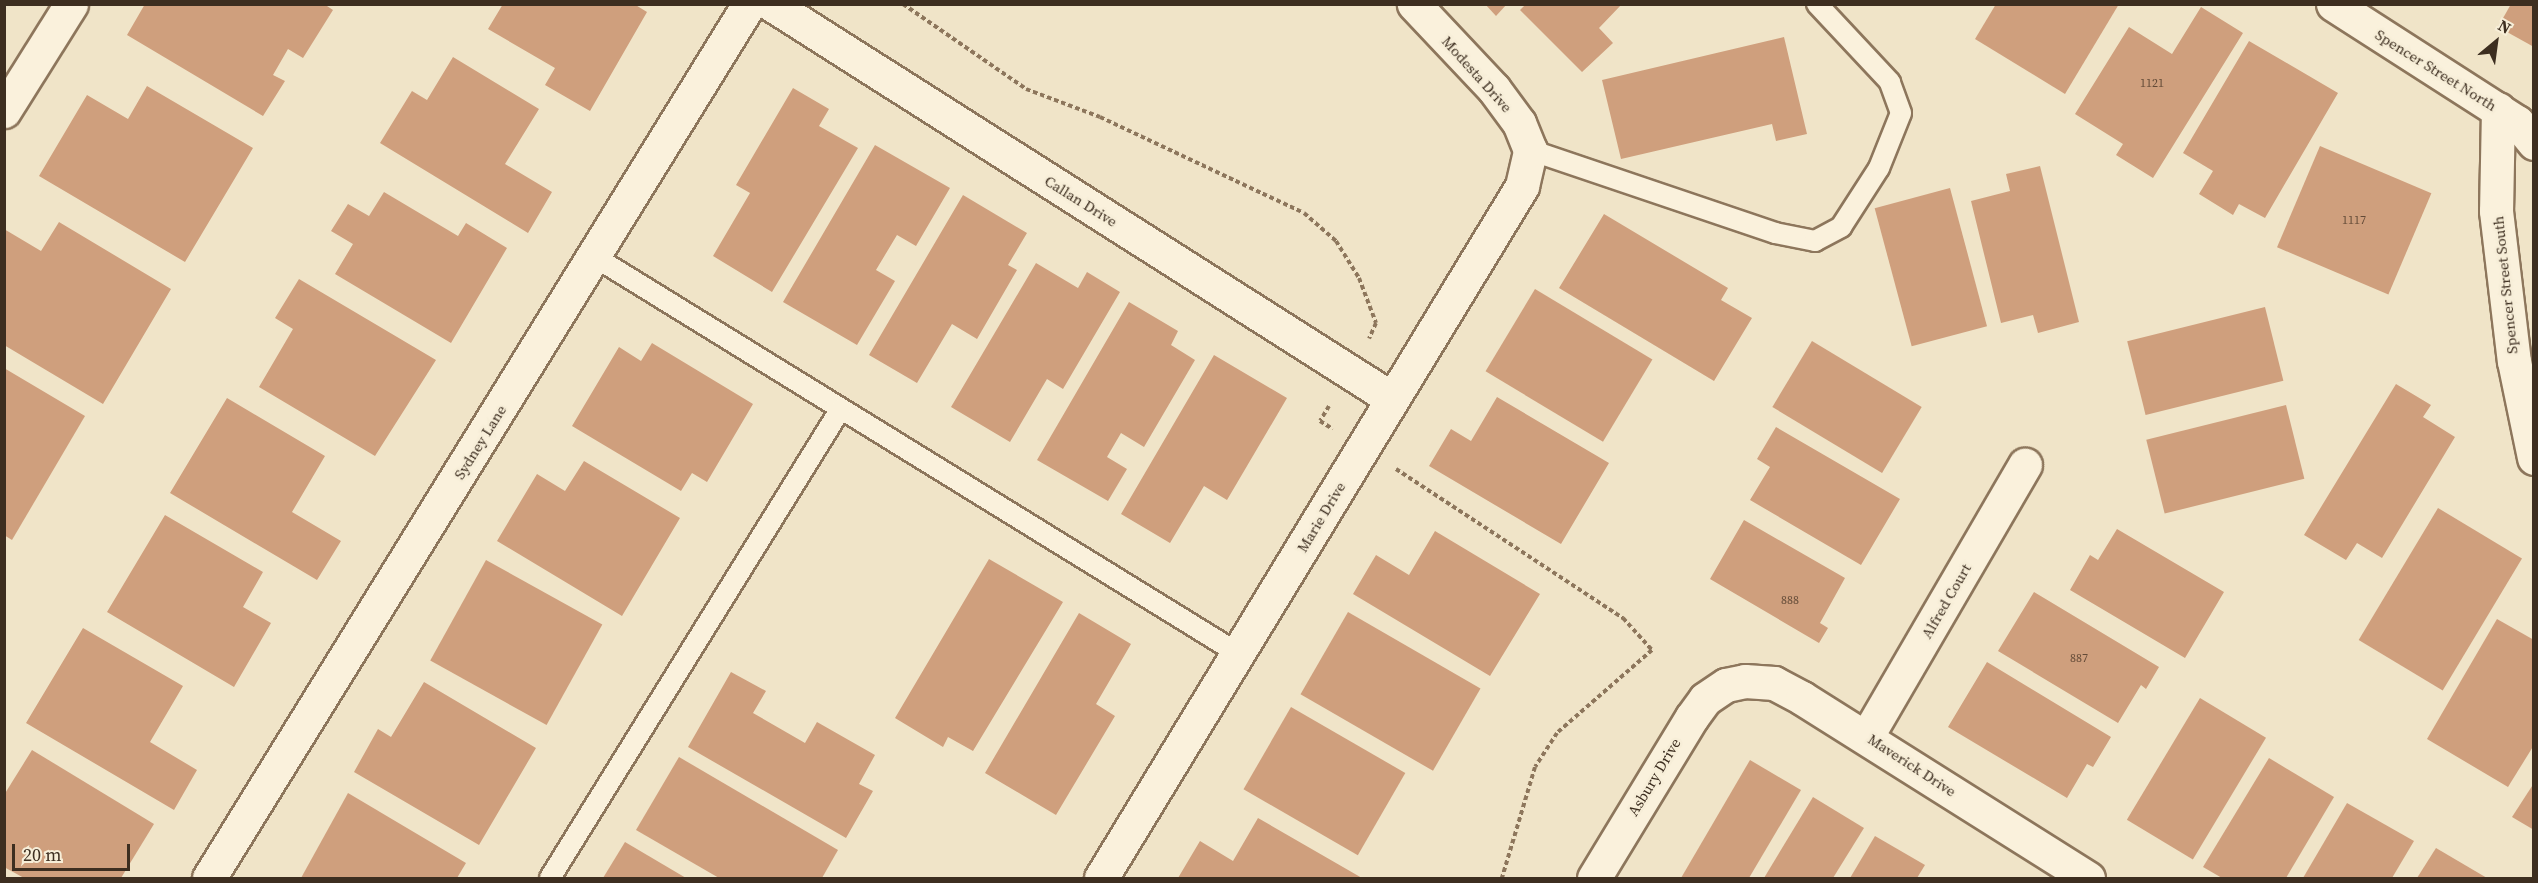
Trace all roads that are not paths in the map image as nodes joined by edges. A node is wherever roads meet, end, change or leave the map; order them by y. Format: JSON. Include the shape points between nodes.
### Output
{"nodes":[{"id":1,"x":71,"y":4,"type":"edge"},
{"id":2,"x":748,"y":4,"type":"edge"},
{"id":3,"x":771,"y":4,"type":"edge"},
{"id":4,"x":1414,"y":4,"type":"edge"},
{"id":5,"x":1817,"y":4,"type":"edge"},
{"id":6,"x":2333,"y":5,"type":"edge"},
{"id":7,"x":2498,"y":109,"type":"junction"},
{"id":8,"x":4,"y":111,"type":"edge"},
{"id":9,"x":2534,"y":143,"type":"edge"},
{"id":10,"x":1530,"y":150,"type":"junction"},
{"id":11,"x":595,"y":257,"type":"junction"},
{"id":12,"x":2524,"y":350,"type":"edge"},
{"id":13,"x":1391,"y":398,"type":"junction"},
{"id":14,"x":840,"y":410,"type":"junction"},
{"id":15,"x":2534,"y":458,"type":"edge"},
{"id":16,"x":2025,"y":465,"type":"dead end"},
{"id":17,"x":1239,"y":654,"type":"junction"},
{"id":18,"x":1726,"y":686,"type":"joint"},
{"id":19,"x":1867,"y":736,"type":"junction"},
{"id":20,"x":209,"y":879,"type":"edge"},
{"id":21,"x":550,"y":879,"type":"edge"},
{"id":22,"x":1101,"y":879,"type":"edge"},
{"id":23,"x":1594,"y":879,"type":"edge"},
{"id":24,"x":2088,"y":879,"type":"edge"}],
"edges":[{"from":1,"to":8,"type":"street"},
{"from":2,"to":11,"type":"street","name":"Sydney Lane"},
{"from":3,"to":13,"type":"street","name":"Callan Drive"},
{"from":4,"to":10,"type":"street","name":"Modesta Drive","via":[[1494,89],[1519,123]]},
{"from":5,"to":10,"type":"lane","via":[[1890,82],[1901,113],[1879,168],[1841,227],[1815,241],[1775,233]]},
{"from":6,"to":7,"type":"street","name":"Spencer Street North"},
{"from":7,"to":9,"type":"street","name":"Spencer Street North","via":[[2517,122]]},
{"from":7,"to":12,"type":"street","name":"Spencer Street South","via":[[2496,211]]},
{"from":10,"to":13,"type":"street","name":"Marie Drive","via":[[1522,186]]},
{"from":11,"to":14,"type":"lane"},
{"from":11,"to":20,"type":"street","name":"Sydney Lane"},
{"from":12,"to":15,"type":"street","name":"Spencer Street South"},
{"from":13,"to":17,"type":"street","name":"Marie Drive"},
{"from":14,"to":17,"type":"lane"},
{"from":14,"to":21,"type":"lane"},
{"from":16,"to":19,"type":"street","name":"Alfred Court"},
{"from":17,"to":22,"type":"street","name":"Marie Drive"},
{"from":18,"to":19,"type":"street","name":"Maverick Drive","via":[[1745,681],[1774,683]]},
{"from":18,"to":23,"type":"street","name":"Asbury Drive","via":[[1705,699],[1687,724]]},
{"from":19,"to":24,"type":"street","name":"Maverick Drive"}]}
